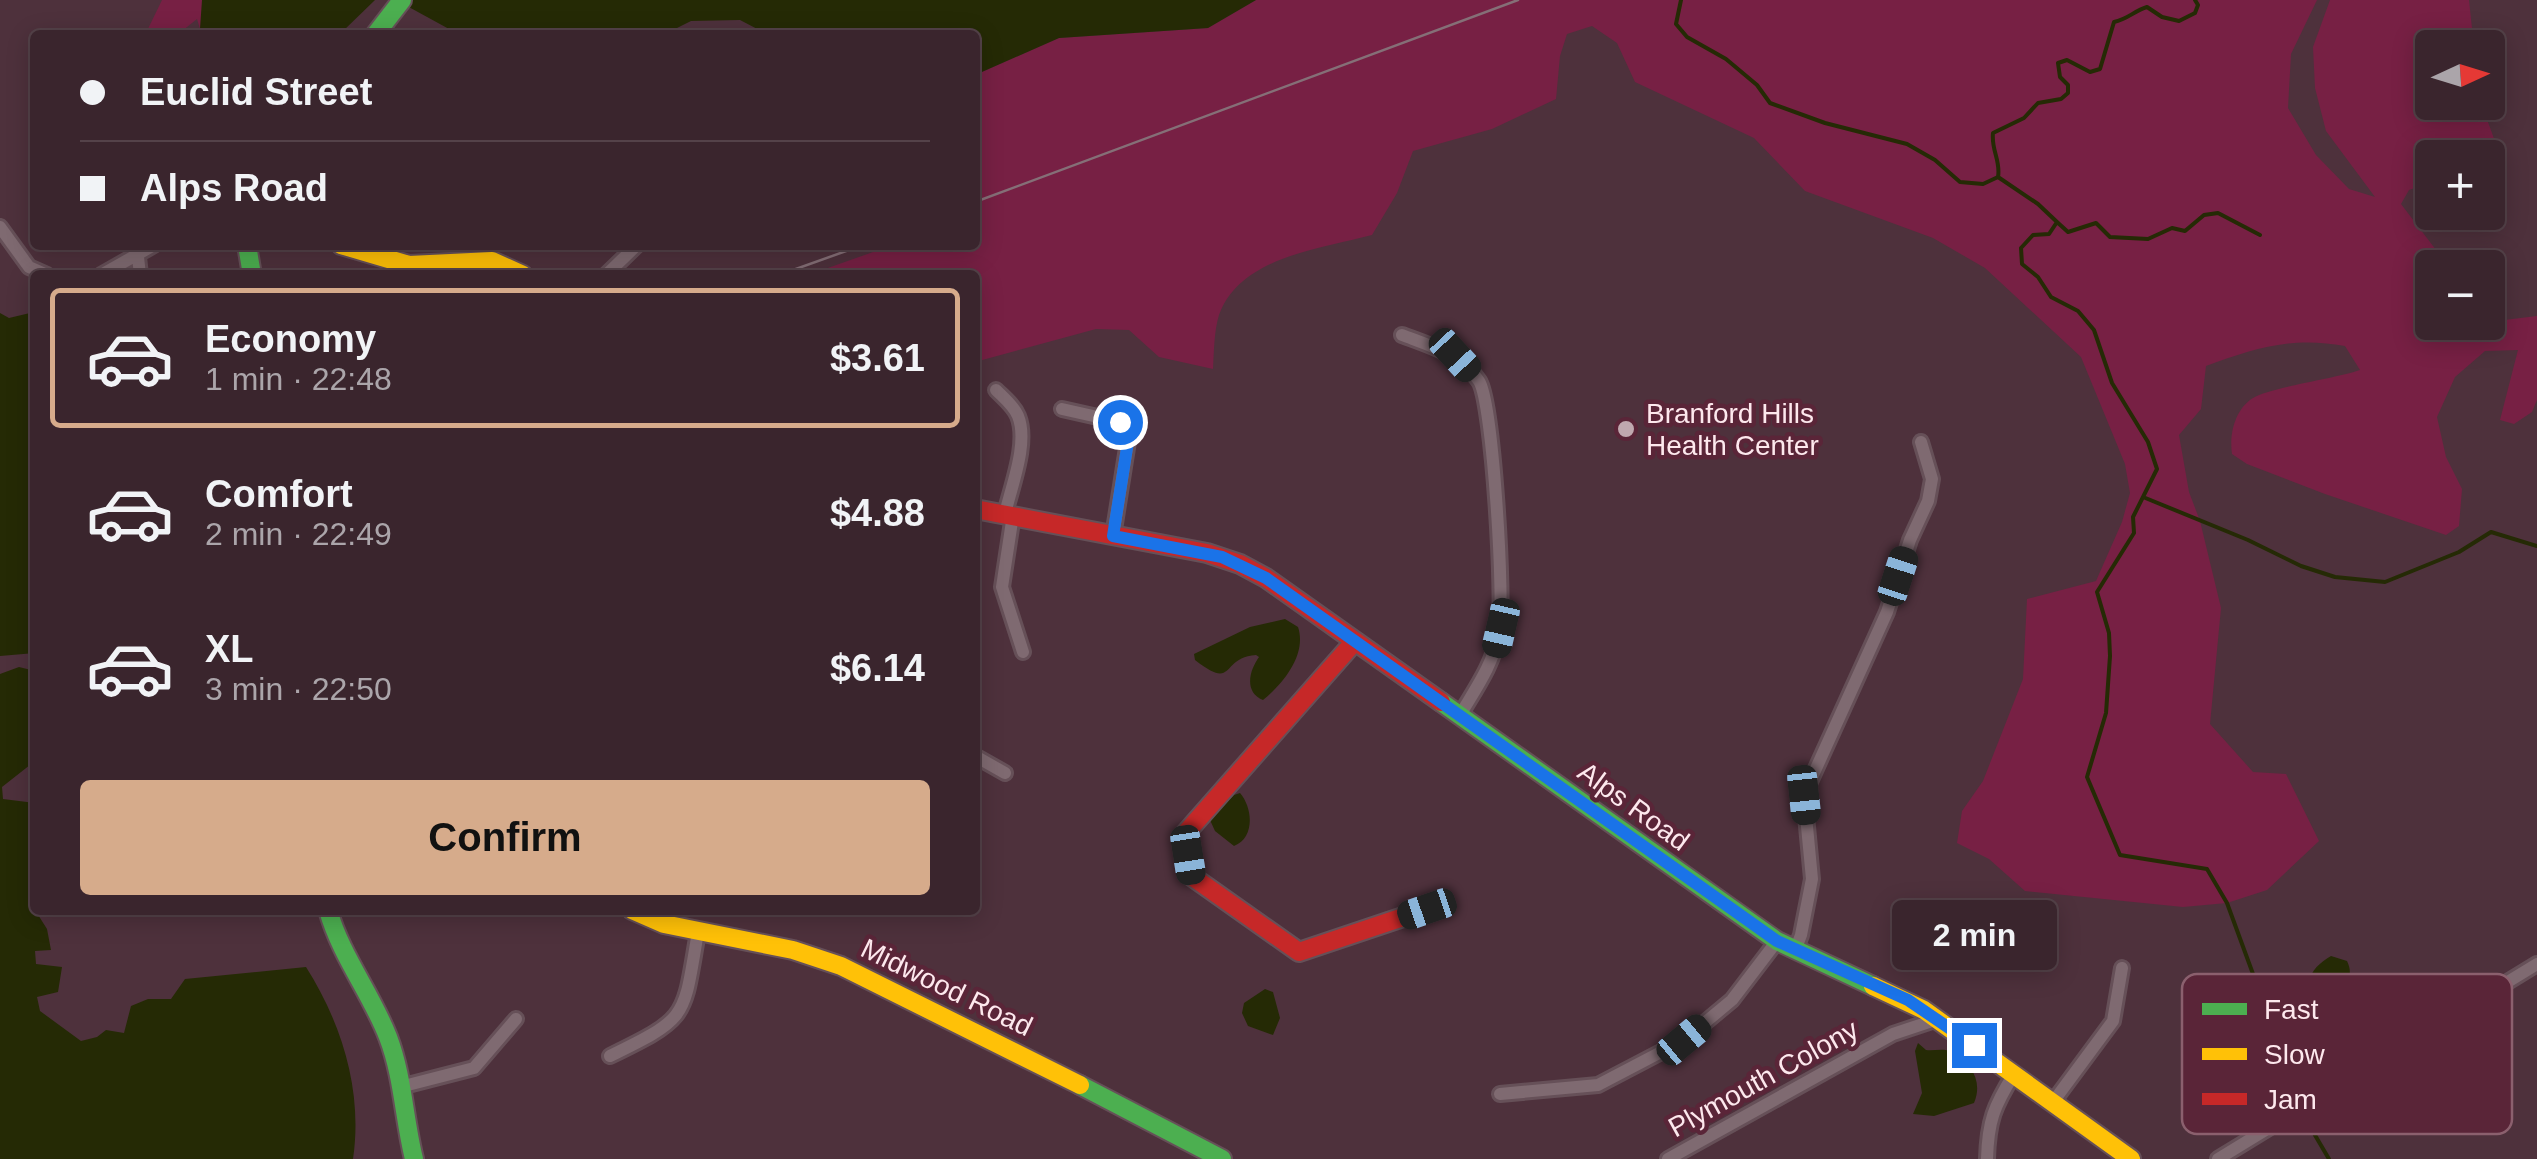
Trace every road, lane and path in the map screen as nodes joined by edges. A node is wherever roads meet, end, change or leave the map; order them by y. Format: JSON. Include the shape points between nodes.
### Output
{"nodes":[{"id":1,"x":397,"y":6,"type":"edge"},
{"id":2,"x":380,"y":30,"type":"edge"},
{"id":3,"x":0,"y":228,"type":"edge"},
{"id":4,"x":147,"y":250,"type":"edge"},
{"id":5,"x":358,"y":250,"type":"edge"},
{"id":6,"x":631,"y":250,"type":"edge"},
{"id":7,"x":138,"y":257,"type":"junction"},
{"id":8,"x":36,"y":270,"type":"edge"},
{"id":9,"x":111,"y":270,"type":"edge"},
{"id":10,"x":139,"y":270,"type":"edge"},
{"id":11,"x":516,"y":270,"type":"edge"},
{"id":12,"x":611,"y":270,"type":"edge"},
{"id":13,"x":1402,"y":335,"type":"dead end"},
{"id":14,"x":996,"y":390,"type":"dead end"},
{"id":15,"x":1062,"y":409,"type":"dead end"},
{"id":16,"x":1920,"y":442,"type":"dead end"},
{"id":17,"x":980,"y":510,"type":"edge"},
{"id":18,"x":1009,"y":515,"type":"junction"},
{"id":19,"x":1113,"y":536,"type":"junction"},
{"id":20,"x":1355,"y":641,"type":"junction"},
{"id":21,"x":1023,"y":652,"type":"dead end"},
{"id":22,"x":1460,"y":716,"type":"junction"},
{"id":23,"x":980,"y":759,"type":"edge"},
{"id":24,"x":1005,"y":773,"type":"dead end"},
{"id":25,"x":1427,"y":909,"type":"dead end"},
{"id":26,"x":330,"y":915,"type":"edge"},
{"id":27,"x":643,"y":915,"type":"edge"},
{"id":28,"x":698,"y":932,"type":"junction"},
{"id":29,"x":1777,"y":941,"type":"junction"},
{"id":30,"x":1795,"y":950,"type":"junction"},
{"id":31,"x":2537,"y":964,"type":"edge"},
{"id":32,"x":2122,"y":968,"type":"dead end"},
{"id":33,"x":2512,"y":979,"type":"edge"},
{"id":34,"x":516,"y":1019,"type":"dead end"},
{"id":35,"x":1938,"y":1019,"type":"junction"},
{"id":36,"x":610,"y":1056,"type":"dead end"},
{"id":37,"x":2014,"y":1074,"type":"junction"},
{"id":38,"x":400,"y":1087,"type":"junction"},
{"id":39,"x":1500,"y":1094,"type":"dead end"},
{"id":40,"x":2052,"y":1102,"type":"junction"},
{"id":41,"x":2259,"y":1134,"type":"edge"},
{"id":42,"x":414,"y":1159,"type":"edge"},
{"id":43,"x":1222,"y":1159,"type":"edge"},
{"id":44,"x":1668,"y":1159,"type":"edge"},
{"id":45,"x":1987,"y":1159,"type":"edge"},
{"id":46,"x":2130,"y":1159,"type":"edge"},
{"id":47,"x":2218,"y":1159,"type":"edge"}],
"edges":[{"from":1,"to":2,"type":"street"},
{"from":3,"to":8,"type":"street"},
{"from":4,"to":7,"type":"street"},
{"from":5,"to":11,"type":"street","via":[[410,265],[476,257]]},
{"from":6,"to":12,"type":"street"},
{"from":7,"to":9,"type":"street"},
{"from":7,"to":10,"type":"street"},
{"from":13,"to":22,"type":"street","via":[[1455,355],[1482,384],[1492,444],[1501,628],[1493,662]]},
{"from":14,"to":18,"type":"street","via":[[1020,426]]},
{"from":15,"to":19,"type":"street","via":[[1130,429]]},
{"from":16,"to":30,"type":"street","via":[[1932,478],[1928,501],[1887,612],[1804,795],[1812,879]]},
{"from":17,"to":18,"type":"street","name":"Alps Road"},
{"from":18,"to":19,"type":"street","name":"Alps Road"},
{"from":18,"to":21,"type":"street","via":[[1002,587]]},
{"from":19,"to":20,"type":"street","name":"Alps Road","via":[[1240,564]]},
{"from":20,"to":22,"type":"street","name":"Alps Road"},
{"from":20,"to":25,"type":"street","via":[[1184,835],[1190,875],[1299,952]]},
{"from":22,"to":29,"type":"street","name":"Alps Road"},
{"from":23,"to":24,"type":"street"},
{"from":26,"to":38,"type":"street","via":[[341,952],[389,1039]]},
{"from":27,"to":28,"type":"street","name":"Midwood Road"},
{"from":28,"to":36,"type":"street","via":[[686,1006],[664,1030]]},
{"from":28,"to":43,"type":"street","name":"Midwood Road","via":[[841,966]]},
{"from":29,"to":30,"type":"street","name":"Alps Road"},
{"from":29,"to":39,"type":"street","via":[[1732,1000],[1684,1040],[1598,1085]]},
{"from":30,"to":35,"type":"street","name":"Alps Road"},
{"from":31,"to":33,"type":"street"},
{"from":32,"to":40,"type":"street","via":[[2113,1021]]},
{"from":34,"to":38,"type":"street","via":[[471,1069]]},
{"from":35,"to":37,"type":"street","name":"Alps Road"},
{"from":35,"to":44,"type":"street","name":"Plymouth Colony","via":[[1893,1034]]},
{"from":37,"to":40,"type":"street","name":"Alps Road"},
{"from":37,"to":45,"type":"street","via":[[1991,1117]]},
{"from":38,"to":42,"type":"street"},
{"from":40,"to":46,"type":"street","name":"Alps Road"},
{"from":41,"to":47,"type":"street"}]}
